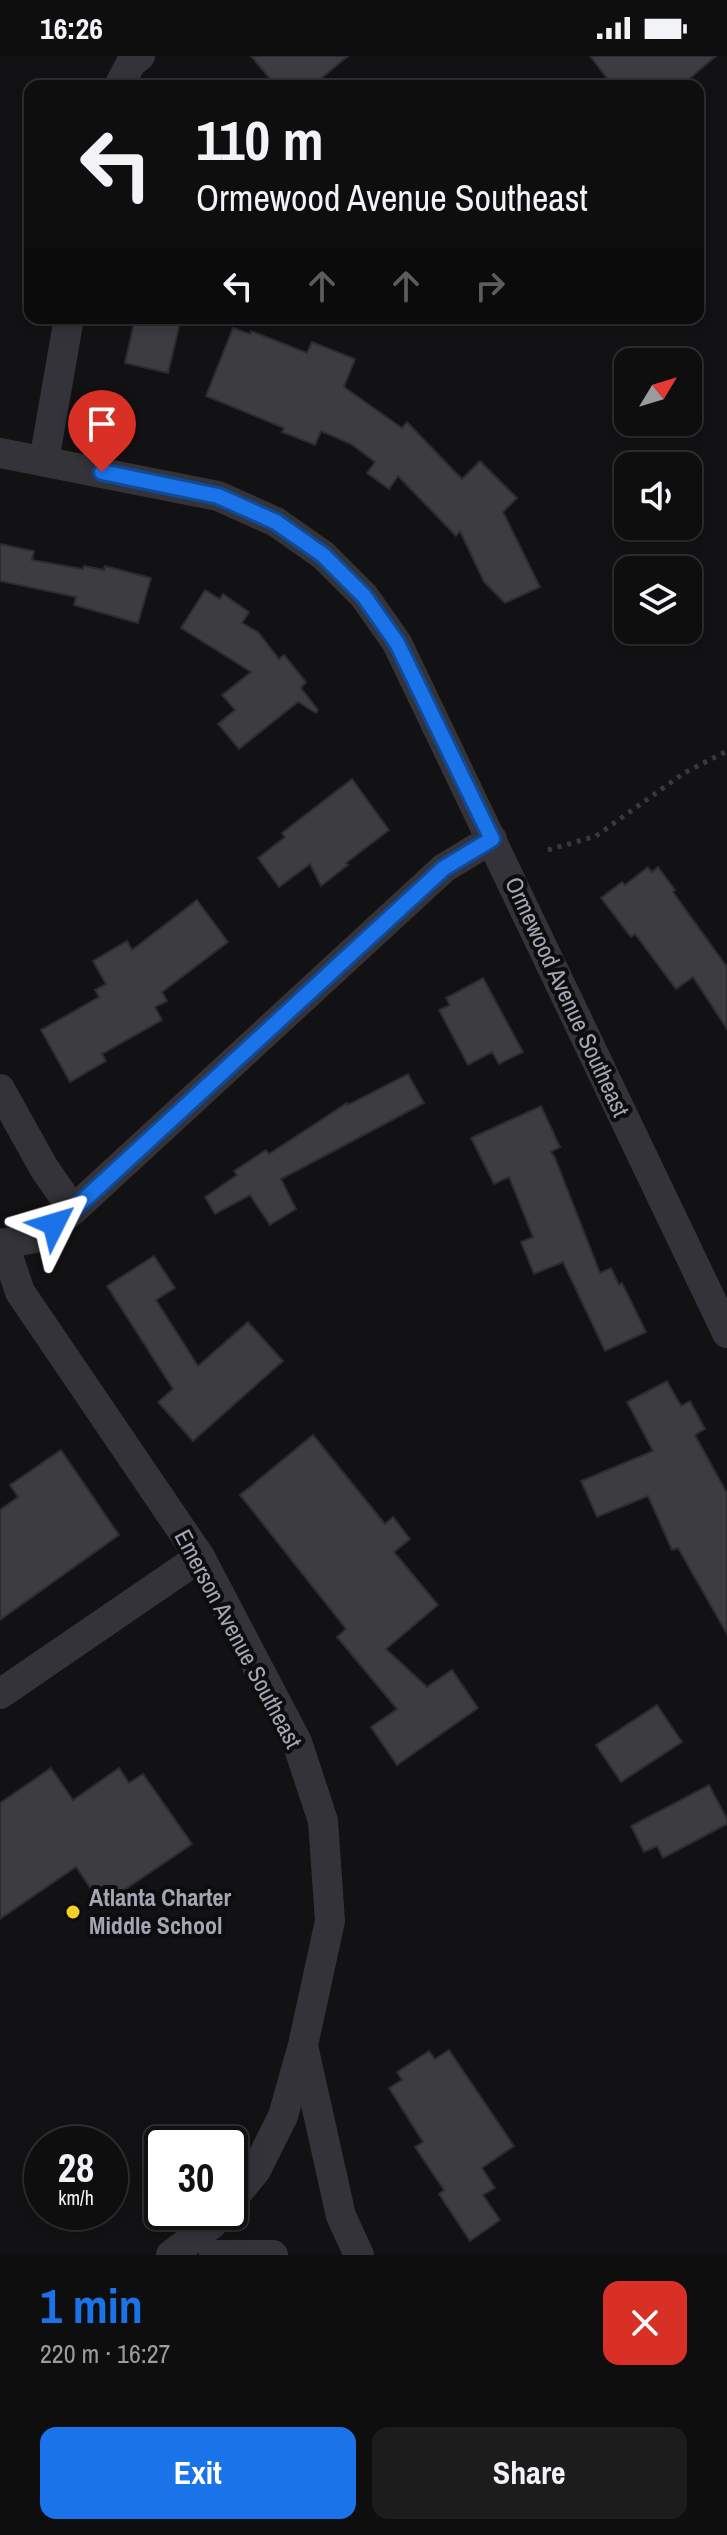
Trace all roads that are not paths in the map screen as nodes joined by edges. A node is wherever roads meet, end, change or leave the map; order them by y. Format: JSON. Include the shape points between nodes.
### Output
{"nodes":[{"id":1,"x":68,"y":324,"type":"edge"},
{"id":2,"x":0,"y":453,"type":"edge"},
{"id":3,"x":44,"y":461,"type":"junction"},
{"id":4,"x":492,"y":839,"type":"junction"},
{"id":5,"x":0,"y":1089,"type":"edge"},
{"id":6,"x":73,"y":1210,"type":"junction"},
{"id":7,"x":2,"y":1244,"type":"edge"},
{"id":8,"x":727,"y":1333,"type":"edge"},
{"id":9,"x":200,"y":1557,"type":"junction"},
{"id":10,"x":0,"y":1694,"type":"edge"},
{"id":11,"x":303,"y":2045,"type":"junction"},
{"id":12,"x":248,"y":2180,"type":"edge"},
{"id":13,"x":204,"y":2230,"type":"edge"},
{"id":14,"x":171,"y":2255,"type":"edge"},
{"id":15,"x":214,"y":2255,"type":"edge"},
{"id":16,"x":273,"y":2255,"type":"edge"},
{"id":17,"x":359,"y":2255,"type":"edge"}],
"edges":[{"from":1,"to":3,"type":"street"},
{"from":2,"to":3,"type":"street","name":"Ormewood Avenue Southeast"},
{"from":3,"to":4,"type":"street","name":"Ormewood Avenue Southeast","via":[[218,496],[276,522],[323,555],[364,596],[397,643]]},
{"from":4,"to":6,"type":"street","via":[[444,868]]},
{"from":4,"to":8,"type":"street","name":"Ormewood Avenue Southeast"},
{"from":5,"to":6,"type":"street"},
{"from":6,"to":7,"type":"street","via":[[36,1238]]},
{"from":7,"to":9,"type":"street","name":"Emerson Avenue Southeast","via":[[20,1292]]},
{"from":9,"to":10,"type":"street"},
{"from":9,"to":11,"type":"street","name":"Emerson Avenue Southeast","via":[[297,1742],[323,1821],[330,1921]]},
{"from":11,"to":12,"type":"street","name":"Emerson Avenue Southeast","via":[[283,2116]]},
{"from":11,"to":17,"type":"street","via":[[341,2216]]},
{"from":13,"to":14,"type":"street"},
{"from":15,"to":16,"type":"street"}]}
